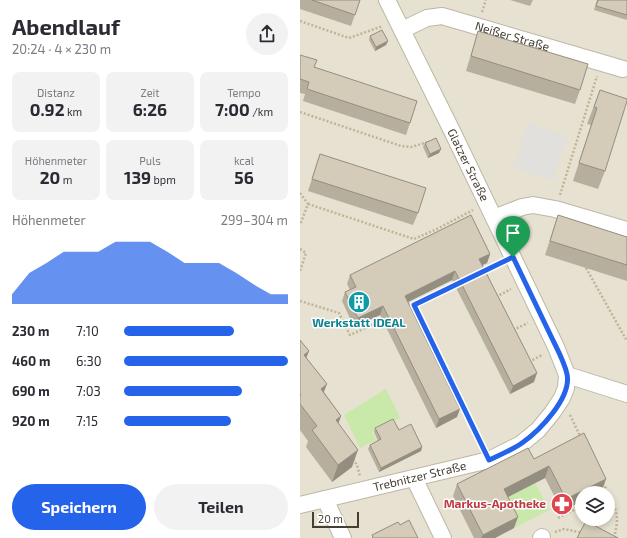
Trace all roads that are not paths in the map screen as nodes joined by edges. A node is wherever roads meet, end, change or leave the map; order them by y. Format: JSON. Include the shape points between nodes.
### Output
{"nodes":[{"id":1,"x":387,"y":0,"type":"edge"},
{"id":2,"x":400,"y":25,"type":"junction"},
{"id":3,"x":624,"y":69,"type":"dead end"},
{"id":4,"x":494,"y":218,"type":"junction"},
{"id":5,"x":627,"y":230,"type":"edge"},
{"id":6,"x":567,"y":375,"type":"junction"},
{"id":7,"x":627,"y":394,"type":"edge"},
{"id":8,"x":414,"y":478,"type":"junction"},
{"id":9,"x":325,"y":499,"type":"junction"},
{"id":10,"x":302,"y":500,"type":"edge"},
{"id":11,"x":344,"y":538,"type":"edge"},
{"id":12,"x":443,"y":538,"type":"edge"}],
"edges":[{"from":1,"to":2,"type":"street","name":"Glatzer Straße"},
{"from":2,"to":3,"type":"street","name":"Neißer Straße","via":[[442,16]]},
{"from":2,"to":4,"type":"street","name":"Glatzer Straße"},
{"from":4,"to":5,"type":"street","via":[[533,205]]},
{"from":4,"to":6,"type":"street","name":"Glatzer Straße"},
{"from":6,"to":7,"type":"street"},
{"from":6,"to":8,"type":"street","name":"Trebnitzer Straße","via":[[562,398],[538,430],[521,444],[489,460]]},
{"from":8,"to":9,"type":"street","name":"Trebnitzer Straße"},
{"from":8,"to":12,"type":"street"},
{"from":9,"to":10,"type":"street","name":"Trebnitzer Straße"},
{"from":9,"to":11,"type":"street"}]}
